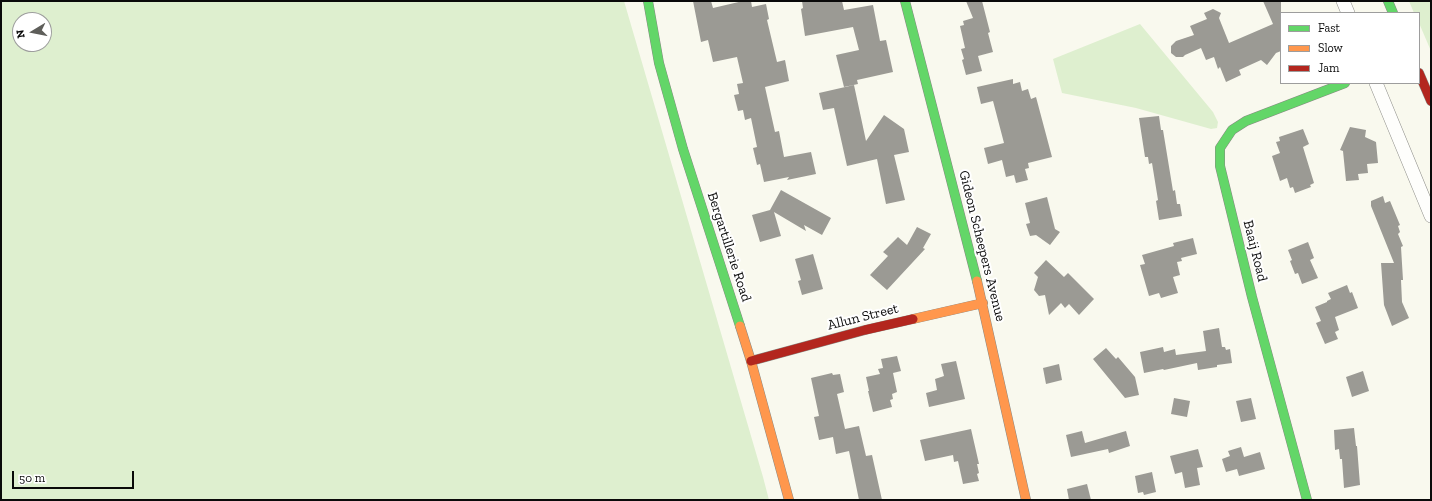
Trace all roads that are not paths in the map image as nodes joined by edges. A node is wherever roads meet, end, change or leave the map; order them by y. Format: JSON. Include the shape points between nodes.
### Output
{"nodes":[{"id":1,"x":648,"y":1,"type":"edge"},
{"id":2,"x":905,"y":1,"type":"edge"},
{"id":3,"x":1343,"y":1,"type":"edge"},
{"id":4,"x":1388,"y":1,"type":"edge"},
{"id":5,"x":1348,"y":12,"type":"edge"},
{"id":6,"x":1393,"y":12,"type":"edge"},
{"id":7,"x":1420,"y":75,"type":"edge"},
{"id":8,"x":1343,"y":84,"type":"edge"},
{"id":9,"x":1376,"y":84,"type":"edge"},
{"id":10,"x":1431,"y":100,"type":"edge"},
{"id":11,"x":1431,"y":216,"type":"edge"},
{"id":12,"x":983,"y":303,"type":"junction"},
{"id":13,"x":750,"y":361,"type":"junction"},
{"id":14,"x":789,"y":500,"type":"edge"},
{"id":15,"x":1026,"y":500,"type":"edge"},
{"id":16,"x":1307,"y":500,"type":"edge"}],
"edges":[{"from":1,"to":13,"type":"street","name":"Bergartillerie Road","via":[[659,63],[683,148]]},
{"from":2,"to":12,"type":"street","name":"Gideon Scheepers Avenue"},
{"from":3,"to":5,"type":"street"},
{"from":4,"to":6,"type":"street"},
{"from":7,"to":10,"type":"street"},
{"from":8,"to":16,"type":"street","name":"Baaij Road","via":[[1246,121],[1232,130],[1220,148],[1220,166],[1248,281]]},
{"from":9,"to":11,"type":"street"},
{"from":12,"to":13,"type":"street","name":"Allun Street","via":[[865,330]]},
{"from":12,"to":15,"type":"street","name":"Gideon Scheepers Avenue"},
{"from":13,"to":14,"type":"street","name":"Bergartillerie Road"}]}
